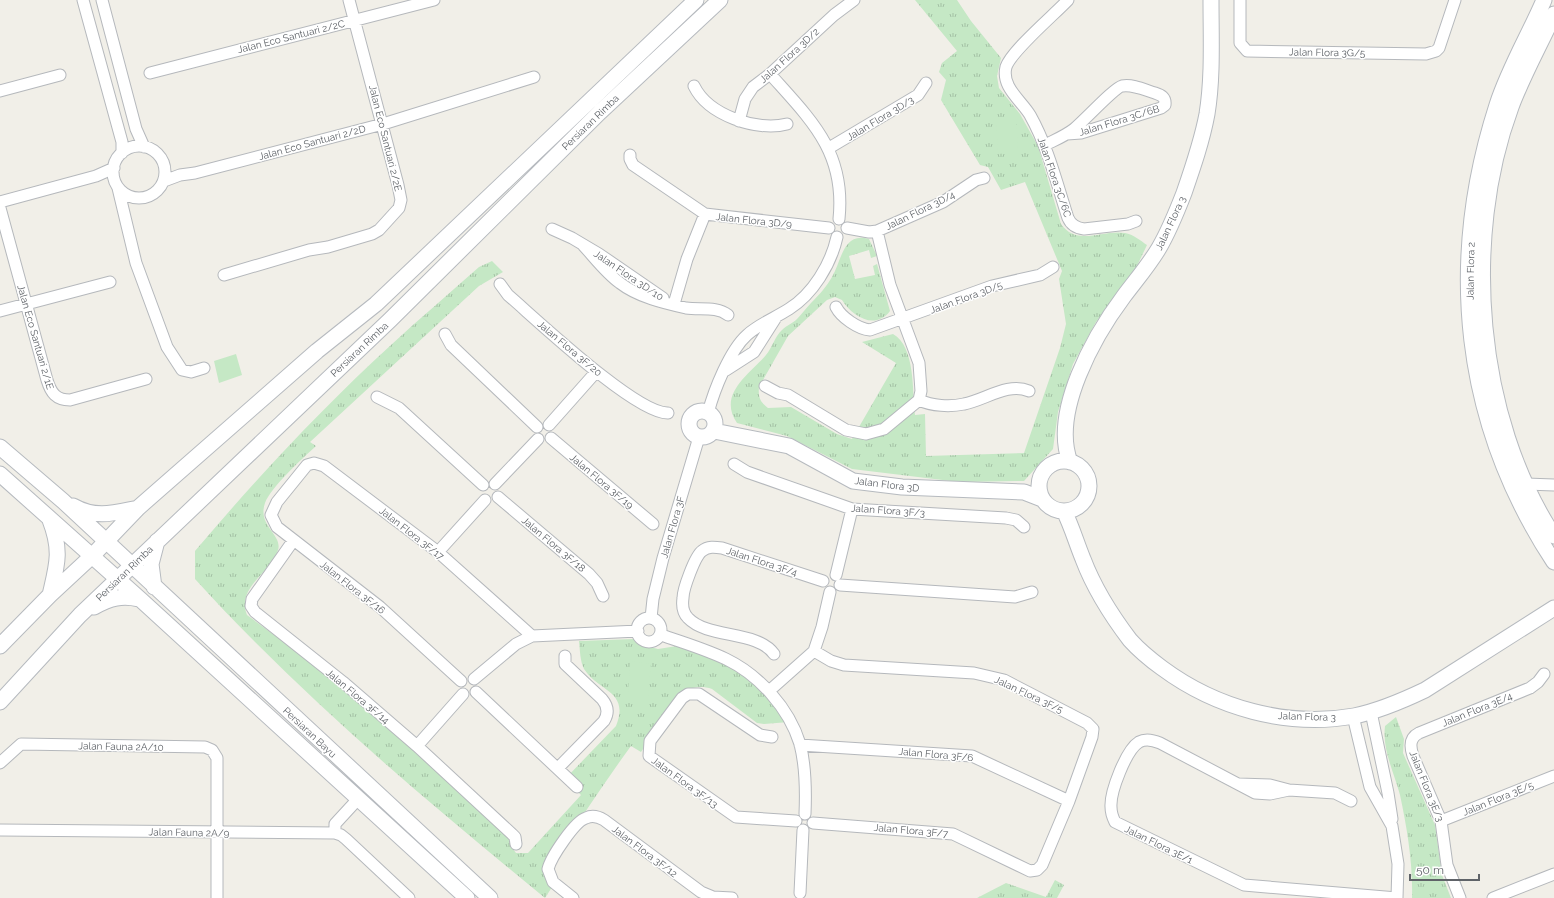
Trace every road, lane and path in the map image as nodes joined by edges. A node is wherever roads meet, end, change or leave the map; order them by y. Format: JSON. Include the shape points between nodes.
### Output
{"nodes":[{"id":1,"x":83,"y":0,"type":"edge"},
{"id":2,"x":102,"y":0,"type":"edge"},
{"id":3,"x":349,"y":0,"type":"edge"},
{"id":4,"x":434,"y":0,"type":"edge"},
{"id":5,"x":696,"y":0,"type":"edge"},
{"id":6,"x":720,"y":0,"type":"edge"},
{"id":7,"x":854,"y":0,"type":"edge"},
{"id":8,"x":1068,"y":0,"type":"edge"},
{"id":9,"x":1211,"y":0,"type":"edge"},
{"id":10,"x":1240,"y":0,"type":"edge"},
{"id":11,"x":1455,"y":0,"type":"edge"},
{"id":12,"x":1544,"y":0,"type":"edge"},
{"id":13,"x":1554,"y":14,"type":"edge"},
{"id":14,"x":354,"y":21,"type":"junction"},
{"id":15,"x":150,"y":73,"type":"dead end"},
{"id":16,"x":770,"y":74,"type":"junction"},
{"id":17,"x":60,"y":75,"type":"dead end"},
{"id":18,"x":534,"y":77,"type":"dead end"},
{"id":19,"x":926,"y":83,"type":"dead end"},
{"id":20,"x":694,"y":86,"type":"dead end"},
{"id":21,"x":0,"y":91,"type":"edge"},
{"id":22,"x":739,"y":121,"type":"junction"},
{"id":23,"x":383,"y":124,"type":"junction"},
{"id":24,"x":787,"y":124,"type":"dead end"},
{"id":25,"x":1067,"y":134,"type":"junction"},
{"id":26,"x":1045,"y":145,"type":"junction"},
{"id":27,"x":144,"y":147,"type":"junction"},
{"id":28,"x":829,"y":148,"type":"junction"},
{"id":29,"x":122,"y":153,"type":"junction"},
{"id":30,"x":630,"y":154,"type":"dead end"},
{"id":31,"x":165,"y":166,"type":"junction"},
{"id":32,"x":114,"y":168,"type":"junction"},
{"id":33,"x":180,"y":175,"type":"junction"},
{"id":34,"x":96,"y":176,"type":"junction"},
{"id":35,"x":984,"y":178,"type":"dead end"},
{"id":36,"x":164,"y":181,"type":"junction"},
{"id":37,"x":117,"y":185,"type":"junction"},
{"id":38,"x":137,"y":198,"type":"junction"},
{"id":39,"x":0,"y":202,"type":"edge"},
{"id":40,"x":0,"y":208,"type":"edge"},
{"id":41,"x":125,"y":214,"type":"junction"},
{"id":42,"x":705,"y":214,"type":"junction"},
{"id":43,"x":1136,"y":220,"type":"dead end"},
{"id":44,"x":843,"y":224,"type":"junction"},
{"id":45,"x":830,"y":228,"type":"junction"},
{"id":46,"x":552,"y":229,"type":"dead end"},
{"id":47,"x":877,"y":231,"type":"junction"},
{"id":48,"x":837,"y":237,"type":"junction"},
{"id":49,"x":1053,"y":267,"type":"dead end"},
{"id":50,"x":224,"y":274,"type":"dead end"},
{"id":51,"x":110,"y":282,"type":"dead end"},
{"id":52,"x":500,"y":284,"type":"dead end"},
{"id":53,"x":27,"y":304,"type":"junction"},
{"id":54,"x":674,"y":304,"type":"junction"},
{"id":55,"x":836,"y":306,"type":"dead end"},
{"id":56,"x":0,"y":311,"type":"edge"},
{"id":57,"x":780,"y":314,"type":"junction"},
{"id":58,"x":728,"y":315,"type":"dead end"},
{"id":59,"x":902,"y":320,"type":"junction"},
{"id":60,"x":445,"y":334,"type":"dead end"},
{"id":61,"x":204,"y":368,"type":"dead end"},
{"id":62,"x":726,"y":370,"type":"junction"},
{"id":63,"x":596,"y":372,"type":"junction"},
{"id":64,"x":146,"y":379,"type":"dead end"},
{"id":65,"x":765,"y":386,"type":"dead end"},
{"id":66,"x":1029,"y":391,"type":"dead end"},
{"id":67,"x":377,"y":397,"type":"dead end"},
{"id":68,"x":919,"y":400,"type":"junction"},
{"id":69,"x":668,"y":413,"type":"dead end"},
{"id":70,"x":708,"y":413,"type":"junction"},
{"id":71,"x":549,"y":425,"type":"junction"},
{"id":72,"x":536,"y":427,"type":"junction"},
{"id":73,"x":714,"y":430,"type":"junction"},
{"id":74,"x":699,"y":437,"type":"junction"},
{"id":75,"x":551,"y":438,"type":"junction"},
{"id":76,"x":538,"y":439,"type":"junction"},
{"id":77,"x":0,"y":447,"type":"edge"},
{"id":78,"x":1067,"y":456,"type":"junction"},
{"id":79,"x":734,"y":464,"type":"dead end"},
{"id":80,"x":0,"y":474,"type":"edge"},
{"id":81,"x":1039,"y":483,"type":"junction"},
{"id":82,"x":495,"y":484,"type":"junction"},
{"id":83,"x":1526,"y":484,"type":"junction"},
{"id":84,"x":483,"y":485,"type":"junction"},
{"id":85,"x":1554,"y":485,"type":"edge"},
{"id":86,"x":288,"y":487,"type":"joint"},
{"id":87,"x":1024,"y":492,"type":"junction"},
{"id":88,"x":498,"y":497,"type":"junction"},
{"id":89,"x":1042,"y":499,"type":"junction"},
{"id":90,"x":485,"y":500,"type":"junction"},
{"id":91,"x":63,"y":501,"type":"junction"},
{"id":92,"x":1079,"y":506,"type":"junction"},
{"id":93,"x":138,"y":508,"type":"junction"},
{"id":94,"x":852,"y":509,"type":"junction"},
{"id":95,"x":1064,"y":511,"type":"junction"},
{"id":96,"x":50,"y":520,"type":"junction"},
{"id":97,"x":653,"y":524,"type":"dead end"},
{"id":98,"x":1024,"y":527,"type":"dead end"},
{"id":99,"x":1074,"y":529,"type":"junction"},
{"id":100,"x":1554,"y":536,"type":"edge"},
{"id":101,"x":158,"y":540,"type":"junction"},
{"id":102,"x":293,"y":541,"type":"junction"},
{"id":103,"x":106,"y":542,"type":"junction"},
{"id":104,"x":438,"y":552,"type":"junction"},
{"id":105,"x":92,"y":556,"type":"junction"},
{"id":106,"x":1554,"y":562,"type":"edge"},
{"id":107,"x":131,"y":565,"type":"junction"},
{"id":108,"x":116,"y":580,"type":"junction"},
{"id":109,"x":838,"y":580,"type":"junction"},
{"id":110,"x":823,"y":581,"type":"junction"},
{"id":111,"x":154,"y":587,"type":"junction"},
{"id":112,"x":830,"y":592,"type":"junction"},
{"id":113,"x":1032,"y":592,"type":"dead end"},
{"id":114,"x":50,"y":595,"type":"junction"},
{"id":115,"x":604,"y":596,"type":"dead end"},
{"id":116,"x":140,"y":600,"type":"junction"},
{"id":117,"x":1554,"y":608,"type":"edge"},
{"id":118,"x":80,"y":615,"type":"junction"},
{"id":119,"x":651,"y":618,"type":"junction"},
{"id":120,"x":638,"y":632,"type":"junction"},
{"id":121,"x":660,"y":635,"type":"junction"},
{"id":122,"x":532,"y":636,"type":"junction"},
{"id":123,"x":0,"y":646,"type":"edge"},
{"id":124,"x":814,"y":651,"type":"junction"},
{"id":125,"x":774,"y":654,"type":"dead end"},
{"id":126,"x":566,"y":656,"type":"dead end"},
{"id":127,"x":1544,"y":674,"type":"dead end"},
{"id":128,"x":474,"y":679,"type":"junction"},
{"id":129,"x":461,"y":681,"type":"junction"},
{"id":130,"x":769,"y":691,"type":"junction"},
{"id":131,"x":476,"y":692,"type":"junction"},
{"id":132,"x":463,"y":694,"type":"junction"},
{"id":133,"x":0,"y":702,"type":"edge"},
{"id":134,"x":1371,"y":712,"type":"junction"},
{"id":135,"x":1353,"y":716,"type":"junction"},
{"id":136,"x":772,"y":737,"type":"dead end"},
{"id":137,"x":1411,"y":744,"type":"joint"},
{"id":138,"x":800,"y":745,"type":"junction"},
{"id":139,"x":417,"y":746,"type":"junction"},
{"id":140,"x":0,"y":763,"type":"edge"},
{"id":141,"x":558,"y":768,"type":"junction"},
{"id":142,"x":1554,"y":776,"type":"edge"},
{"id":143,"x":577,"y":787,"type":"dead end"},
{"id":144,"x":358,"y":799,"type":"junction"},
{"id":145,"x":1351,"y":801,"type":"dead end"},
{"id":146,"x":1069,"y":802,"type":"junction"},
{"id":147,"x":805,"y":814,"type":"junction"},
{"id":148,"x":796,"y":821,"type":"junction"},
{"id":149,"x":1442,"y":821,"type":"junction"},
{"id":150,"x":813,"y":823,"type":"junction"},
{"id":151,"x":1392,"y":826,"type":"junction"},
{"id":152,"x":0,"y":830,"type":"edge"},
{"id":153,"x":803,"y":830,"type":"junction"},
{"id":154,"x":217,"y":832,"type":"junction"},
{"id":155,"x":335,"y":833,"type":"junction"},
{"id":156,"x":516,"y":844,"type":"dead end"},
{"id":157,"x":1554,"y":874,"type":"edge"},
{"id":158,"x":799,"y":896,"type":"edge"},
{"id":159,"x":217,"y":898,"type":"edge"},
{"id":160,"x":409,"y":898,"type":"edge"},
{"id":161,"x":467,"y":898,"type":"edge"},
{"id":162,"x":490,"y":898,"type":"edge"},
{"id":163,"x":573,"y":898,"type":"edge"},
{"id":164,"x":732,"y":898,"type":"edge"},
{"id":165,"x":1397,"y":898,"type":"edge"},
{"id":166,"x":1460,"y":898,"type":"edge"},
{"id":167,"x":1493,"y":898,"type":"edge"}],
"edges":[{"from":1,"to":29,"type":"street","via":[[122,142]]},
{"from":2,"to":27,"type":"street","via":[[136,129]]},
{"from":3,"to":14,"type":"street","name":"Jalan Eco Santuari 2/2E"},
{"from":4,"to":14,"type":"street","name":"Jalan Eco Santuari 2/2C"},
{"from":5,"to":93,"type":"street","name":"Persiaran Rimba","via":[[376,304],[311,356]]},
{"from":6,"to":101,"type":"street","name":"Persiaran Rimba","via":[[600,112],[390,320]]},
{"from":7,"to":16,"type":"street","name":"Jalan Flora 3D/2"},
{"from":8,"to":26,"type":"street","name":"Jalan Flora 3C/6C","via":[[1011,58],[1006,73],[1010,89],[1029,114]]},
{"from":9,"to":78,"type":"street","name":"Jalan Flora 3","via":[[1210,85],[1200,144],[1183,195],[1159,248],[1108,319],[1078,376],[1064,434]]},
{"from":10,"to":11,"type":"street","name":"Jalan Flora 3G/5","via":[[1240,46],[1245,50],[1426,54],[1439,48]]},
{"from":12,"to":106,"type":"street","name":"Jalan Flora 2","via":[[1498,103],[1486,143],[1475,188],[1468,284],[1480,391],[1495,446],[1533,530]]},
{"from":13,"to":83,"type":"street","name":"Jalan Flora 2","via":[[1511,108],[1489,191],[1484,250],[1482,284],[1494,388],[1509,442]]},
{"from":14,"to":15,"type":"street","name":"Jalan Eco Santuari 2/2C"},
{"from":14,"to":23,"type":"street","name":"Jalan Eco Santuari 2/2E"},
{"from":16,"to":22,"type":"street","name":"Jalan Flora 3D/2","via":[[749,92]]},
{"from":16,"to":28,"type":"street","via":[[808,116]]},
{"from":17,"to":21,"type":"street"},
{"from":18,"to":23,"type":"street","name":"Jalan Eco Santuari 2/2D"},
{"from":19,"to":28,"type":"street","name":"Jalan Flora 3D/3","via":[[918,95]]},
{"from":20,"to":22,"type":"street","via":[[700,95],[720,112]]},
{"from":22,"to":24,"type":"street","via":[[773,126]]},
{"from":23,"to":33,"type":"street","name":"Jalan Eco Santuari 2/2D"},
{"from":23,"to":50,"type":"street","name":"Jalan Eco Santuari 2/2E","via":[[401,200],[399,208],[379,230],[328,247]]},
{"from":25,"to":25,"type":"street","name":"Jalan Flora 3C/6B","via":[[1094,112],[1114,90],[1122,86],[1138,87],[1162,96],[1165,100],[1165,105],[1161,108],[1081,133]]},
{"from":25,"to":26,"type":"street","name":"Jalan Flora 3C/6B"},
{"from":26,"to":43,"type":"street","name":"Jalan Flora 3C/6C","via":[[1068,218],[1075,227],[1084,229],[1128,224]]},
{"from":27,"to":29,"type":"street","via":[[132,147]]},
{"from":27,"to":31,"type":"street","via":[[157,153]]},
{"from":28,"to":44,"type":"street","via":[[839,186]]},
{"from":29,"to":32,"type":"street"},
{"from":30,"to":42,"type":"street","name":"Jalan Flora 3D/9","via":[[633,165]]},
{"from":31,"to":33,"type":"street"},
{"from":31,"to":36,"type":"street"},
{"from":32,"to":34,"type":"street"},
{"from":32,"to":37,"type":"street"},
{"from":33,"to":36,"type":"street","name":"Jalan Eco Santuari 2/2D"},
{"from":34,"to":37,"type":"street"},
{"from":34,"to":39,"type":"street"},
{"from":35,"to":47,"type":"street","name":"Jalan Flora 3D/4","via":[[976,180],[943,202]]},
{"from":36,"to":38,"type":"street","via":[[156,192],[144,198]]},
{"from":37,"to":38,"type":"street","via":[[130,197]]},
{"from":37,"to":41,"type":"street"},
{"from":38,"to":41,"type":"street"},
{"from":40,"to":53,"type":"street","name":"Jalan Eco Santuari 2/1E"},
{"from":41,"to":61,"type":"street","via":[[136,263],[167,347],[182,370],[191,372]]},
{"from":42,"to":45,"type":"street","name":"Jalan Flora 3D/9"},
{"from":42,"to":54,"type":"street","via":[[687,259]]},
{"from":44,"to":45,"type":"street","via":[[834,220]]},
{"from":44,"to":47,"type":"street","via":[[865,231]]},
{"from":44,"to":48,"type":"street","via":[[844,235]]},
{"from":45,"to":48,"type":"street","via":[[832,235]]},
{"from":46,"to":54,"type":"street","name":"Jalan Flora 3D/10","via":[[583,245]]},
{"from":47,"to":59,"type":"street","via":[[890,285]]},
{"from":48,"to":57,"type":"street","via":[[828,261],[812,288]]},
{"from":49,"to":59,"type":"street","name":"Jalan Flora 3D/5","via":[[1040,275],[992,286]]},
{"from":51,"to":53,"type":"street"},
{"from":52,"to":63,"type":"street","name":"Jalan Flora 3F/20","via":[[508,295]]},
{"from":53,"to":56,"type":"street"},
{"from":53,"to":64,"type":"street","name":"Jalan Eco Santuari 2/1E","via":[[49,387],[60,400],[70,400]]},
{"from":54,"to":58,"type":"street","name":"Jalan Flora 3D/10","via":[[687,308],[721,311]]},
{"from":55,"to":59,"type":"street","name":"Jalan Flora 3D/5","via":[[841,315],[866,330],[874,330]]},
{"from":57,"to":62,"type":"street","via":[[771,323],[754,352]]},
{"from":57,"to":62,"type":"street","via":[[747,334],[736,348]]},
{"from":59,"to":68,"type":"street","via":[[919,362]]},
{"from":60,"to":72,"type":"street","via":[[451,345]]},
{"from":62,"to":70,"type":"street","via":[[715,390]]},
{"from":63,"to":69,"type":"street","name":"Jalan Flora 3F/20","via":[[654,410]]},
{"from":63,"to":71,"type":"street"},
{"from":65,"to":68,"type":"street","via":[[788,395],[846,430],[859,433],[874,433],[884,429]]},
{"from":66,"to":68,"type":"street","via":[[1020,388],[1010,389],[959,405],[930,404]]},
{"from":67,"to":84,"type":"street","via":[[399,408]]},
{"from":70,"to":73,"type":"street","via":[[714,418]]},
{"from":70,"to":74,"type":"street","via":[[696,414],[690,420],[690,428]]},
{"from":71,"to":72,"type":"street","via":[[542,423]]},
{"from":71,"to":75,"type":"street","via":[[553,431]]},
{"from":72,"to":76,"type":"street"},
{"from":73,"to":74,"type":"street","via":[[707,436]]},
{"from":73,"to":87,"type":"street","name":"Jalan Flora 3D","via":[[789,446],[844,477],[866,484]]},
{"from":74,"to":119,"type":"street","name":"Jalan Flora 3F","via":[[663,558]]},
{"from":75,"to":76,"type":"street","via":[[545,441]]},
{"from":75,"to":97,"type":"street","name":"Jalan Flora 3F/19"},
{"from":76,"to":82,"type":"street"},
{"from":77,"to":91,"type":"street"},
{"from":78,"to":81,"type":"street","via":[[1047,468]]},
{"from":78,"to":92,"type":"street","name":"Jalan Flora 3","via":[[1083,471],[1088,485],[1084,500]]},
{"from":79,"to":94,"type":"street","name":"Jalan Flora 3F/3","via":[[747,472]]},
{"from":80,"to":96,"type":"street","name":"Persiaran Bayu"},
{"from":81,"to":87,"type":"street"},
{"from":81,"to":89,"type":"street"},
{"from":82,"to":84,"type":"street"},
{"from":82,"to":88,"type":"street","via":[[499,490]]},
{"from":83,"to":85,"type":"street"},
{"from":83,"to":100,"type":"street","name":"Jalan Flora 2"},
{"from":84,"to":90,"type":"street","via":[[481,494]]},
{"from":86,"to":102,"type":"street","name":"Jalan Flora 3F/16","via":[[275,504],[271,515],[277,528]]},
{"from":86,"to":104,"type":"street","name":"Jalan Flora 3F/17","via":[[308,465],[314,462],[321,464]]},
{"from":87,"to":89,"type":"street","name":"Jalan Flora 3D"},
{"from":88,"to":90,"type":"street","via":[[492,501]]},
{"from":88,"to":115,"type":"street","name":"Jalan Flora 3F/18","via":[[589,574]]},
{"from":89,"to":95,"type":"street","via":[[1055,510]]},
{"from":90,"to":104,"type":"street"},
{"from":91,"to":93,"type":"street","via":[[84,513],[107,515]]},
{"from":91,"to":103,"type":"street","name":"Persiaran Bayu"},
{"from":92,"to":95,"type":"street"},
{"from":92,"to":99,"type":"street","name":"Jalan Flora 3"},
{"from":93,"to":103,"type":"street","name":"Persiaran Rimba"},
{"from":94,"to":98,"type":"street","name":"Jalan Flora 3F/3","via":[[1006,518],[1016,520]]},
{"from":94,"to":109,"type":"street"},
{"from":95,"to":99,"type":"street","name":"Jalan Flora 3"},
{"from":96,"to":105,"type":"street","name":"Persiaran Bayu"},
{"from":96,"to":114,"type":"street","via":[[57,537],[58,558]]},
{"from":99,"to":135,"type":"street","name":"Jalan Flora 3","via":[[1095,586],[1112,614],[1132,641],[1177,679],[1203,694],[1234,706],[1283,717]]},
{"from":101,"to":107,"type":"street","name":"Persiaran Rimba"},
{"from":101,"to":111,"type":"street","via":[[151,564]]},
{"from":102,"to":129,"type":"street","name":"Jalan Flora 3F/16","via":[[380,607]]},
{"from":102,"to":139,"type":"street","name":"Jalan Flora 3F/14","via":[[254,596],[251,602],[252,609]]},
{"from":103,"to":105,"type":"street","name":"Persiaran Rimba"},
{"from":103,"to":107,"type":"street","name":"Persiaran Bayu"},
{"from":104,"to":122,"type":"street","name":"Jalan Flora 3F/17"},
{"from":105,"to":108,"type":"street","name":"Persiaran Bayu"},
{"from":105,"to":114,"type":"street","name":"Persiaran Rimba"},
{"from":107,"to":108,"type":"street","name":"Persiaran Rimba"},
{"from":107,"to":111,"type":"street","name":"Persiaran Bayu"},
{"from":108,"to":116,"type":"street","name":"Persiaran Bayu"},
{"from":108,"to":118,"type":"street","name":"Persiaran Rimba"},
{"from":109,"to":110,"type":"street","via":[[827,576]]},
{"from":109,"to":112,"type":"street","via":[[837,590]]},
{"from":109,"to":113,"type":"street","via":[[869,589],[1015,597]]},
{"from":110,"to":112,"type":"street"},
{"from":110,"to":125,"type":"street","name":"Jalan Flora 3F/4","via":[[713,546],[698,555],[682,597],[684,612],[688,618],[703,627],[762,644]]},
{"from":111,"to":162,"type":"street","name":"Persiaran Bayu"},
{"from":112,"to":124,"type":"street"},
{"from":114,"to":123,"type":"street","name":"Persiaran Rimba"},
{"from":116,"to":118,"type":"street","via":[[126,596],[116,597]]},
{"from":116,"to":144,"type":"street","name":"Persiaran Bayu"},
{"from":117,"to":134,"type":"street","name":"Jalan Flora 3","via":[[1425,690]]},
{"from":118,"to":133,"type":"street","name":"Persiaran Rimba"},
{"from":119,"to":120,"type":"street","via":[[638,625]]},
{"from":119,"to":121,"type":"street","via":[[660,624]]},
{"from":120,"to":121,"type":"street","via":[[640,638],[650,642]]},
{"from":120,"to":122,"type":"street"},
{"from":121,"to":130,"type":"street","via":[[728,660],[747,671]]},
{"from":122,"to":128,"type":"street","via":[[516,644]]},
{"from":124,"to":130,"type":"street"},
{"from":124,"to":146,"type":"street","name":"Jalan Flora 3F/5","via":[[844,665],[992,676],[1088,722],[1093,729],[1092,736]]},
{"from":126,"to":141,"type":"street","via":[[566,664],[602,699],[608,712],[604,721]]},
{"from":127,"to":137,"type":"street","name":"Jalan Flora 3E/4","via":[[1530,688],[1417,734]]},
{"from":128,"to":129,"type":"street","via":[[467,677]]},
{"from":128,"to":131,"type":"street","via":[[478,685]]},
{"from":129,"to":132,"type":"street","via":[[459,688]]},
{"from":130,"to":138,"type":"street","via":[[788,718]]},
{"from":131,"to":132,"type":"street","via":[[470,696]]},
{"from":131,"to":141,"type":"street"},
{"from":132,"to":139,"type":"street"},
{"from":134,"to":135,"type":"street","name":"Jalan Flora 3"},
{"from":134,"to":151,"type":"street","via":[[1388,793]]},
{"from":135,"to":151,"type":"street","via":[[1370,788]]},
{"from":136,"to":148,"type":"street","name":"Jalan Flora 3F/13","via":[[760,735],[699,694],[688,694],[682,698],[650,741],[649,756],[736,817]]},
{"from":137,"to":149,"type":"street","name":"Jalan Flora 3E/3","via":[[1413,756]]},
{"from":138,"to":146,"type":"street","name":"Jalan Flora 3F/6","via":[[972,756]]},
{"from":138,"to":147,"type":"street","via":[[805,774]]},
{"from":139,"to":156,"type":"street","name":"Jalan Flora 3F/14","via":[[508,830],[515,837]]},
{"from":140,"to":154,"type":"street","name":"Jalan Fauna 2A/10","via":[[21,744],[205,747],[212,750],[217,758]]},
{"from":141,"to":143,"type":"street"},
{"from":142,"to":149,"type":"street","name":"Jalan Flora 3E/5"},
{"from":144,"to":155,"type":"street","via":[[335,824]]},
{"from":144,"to":161,"type":"street","name":"Persiaran Bayu"},
{"from":145,"to":165,"type":"street","name":"Jalan Flora 3E/1","via":[[1335,793],[1289,790],[1262,794],[1247,790],[1154,740],[1144,740],[1132,748],[1120,772],[1111,802],[1115,822],[1244,885]]},
{"from":146,"to":150,"type":"street","name":"Jalan Flora 3F/7","via":[[1040,867],[1030,872],[953,834]]},
{"from":147,"to":148,"type":"street","via":[[799,816]]},
{"from":147,"to":150,"type":"street","via":[[811,817]]},
{"from":148,"to":153,"type":"street","via":[[798,827]]},
{"from":149,"to":166,"type":"street","name":"Jalan Flora 3E/3","via":[[1447,865]]},
{"from":150,"to":153,"type":"street","via":[[810,829]]},
{"from":151,"to":165,"type":"street","via":[[1398,864]]},
{"from":152,"to":154,"type":"street","name":"Jalan Fauna 2A/9"},
{"from":153,"to":158,"type":"street"},
{"from":154,"to":155,"type":"street","name":"Jalan Fauna 2A/9"},
{"from":154,"to":159,"type":"street"},
{"from":155,"to":160,"type":"street","via":[[346,839]]},
{"from":157,"to":167,"type":"street"},
{"from":163,"to":164,"type":"street","name":"Jalan Flora 3F/12","via":[[553,882],[548,869],[553,857],[582,819],[593,817],[601,818],[700,892],[713,897]]}]}
